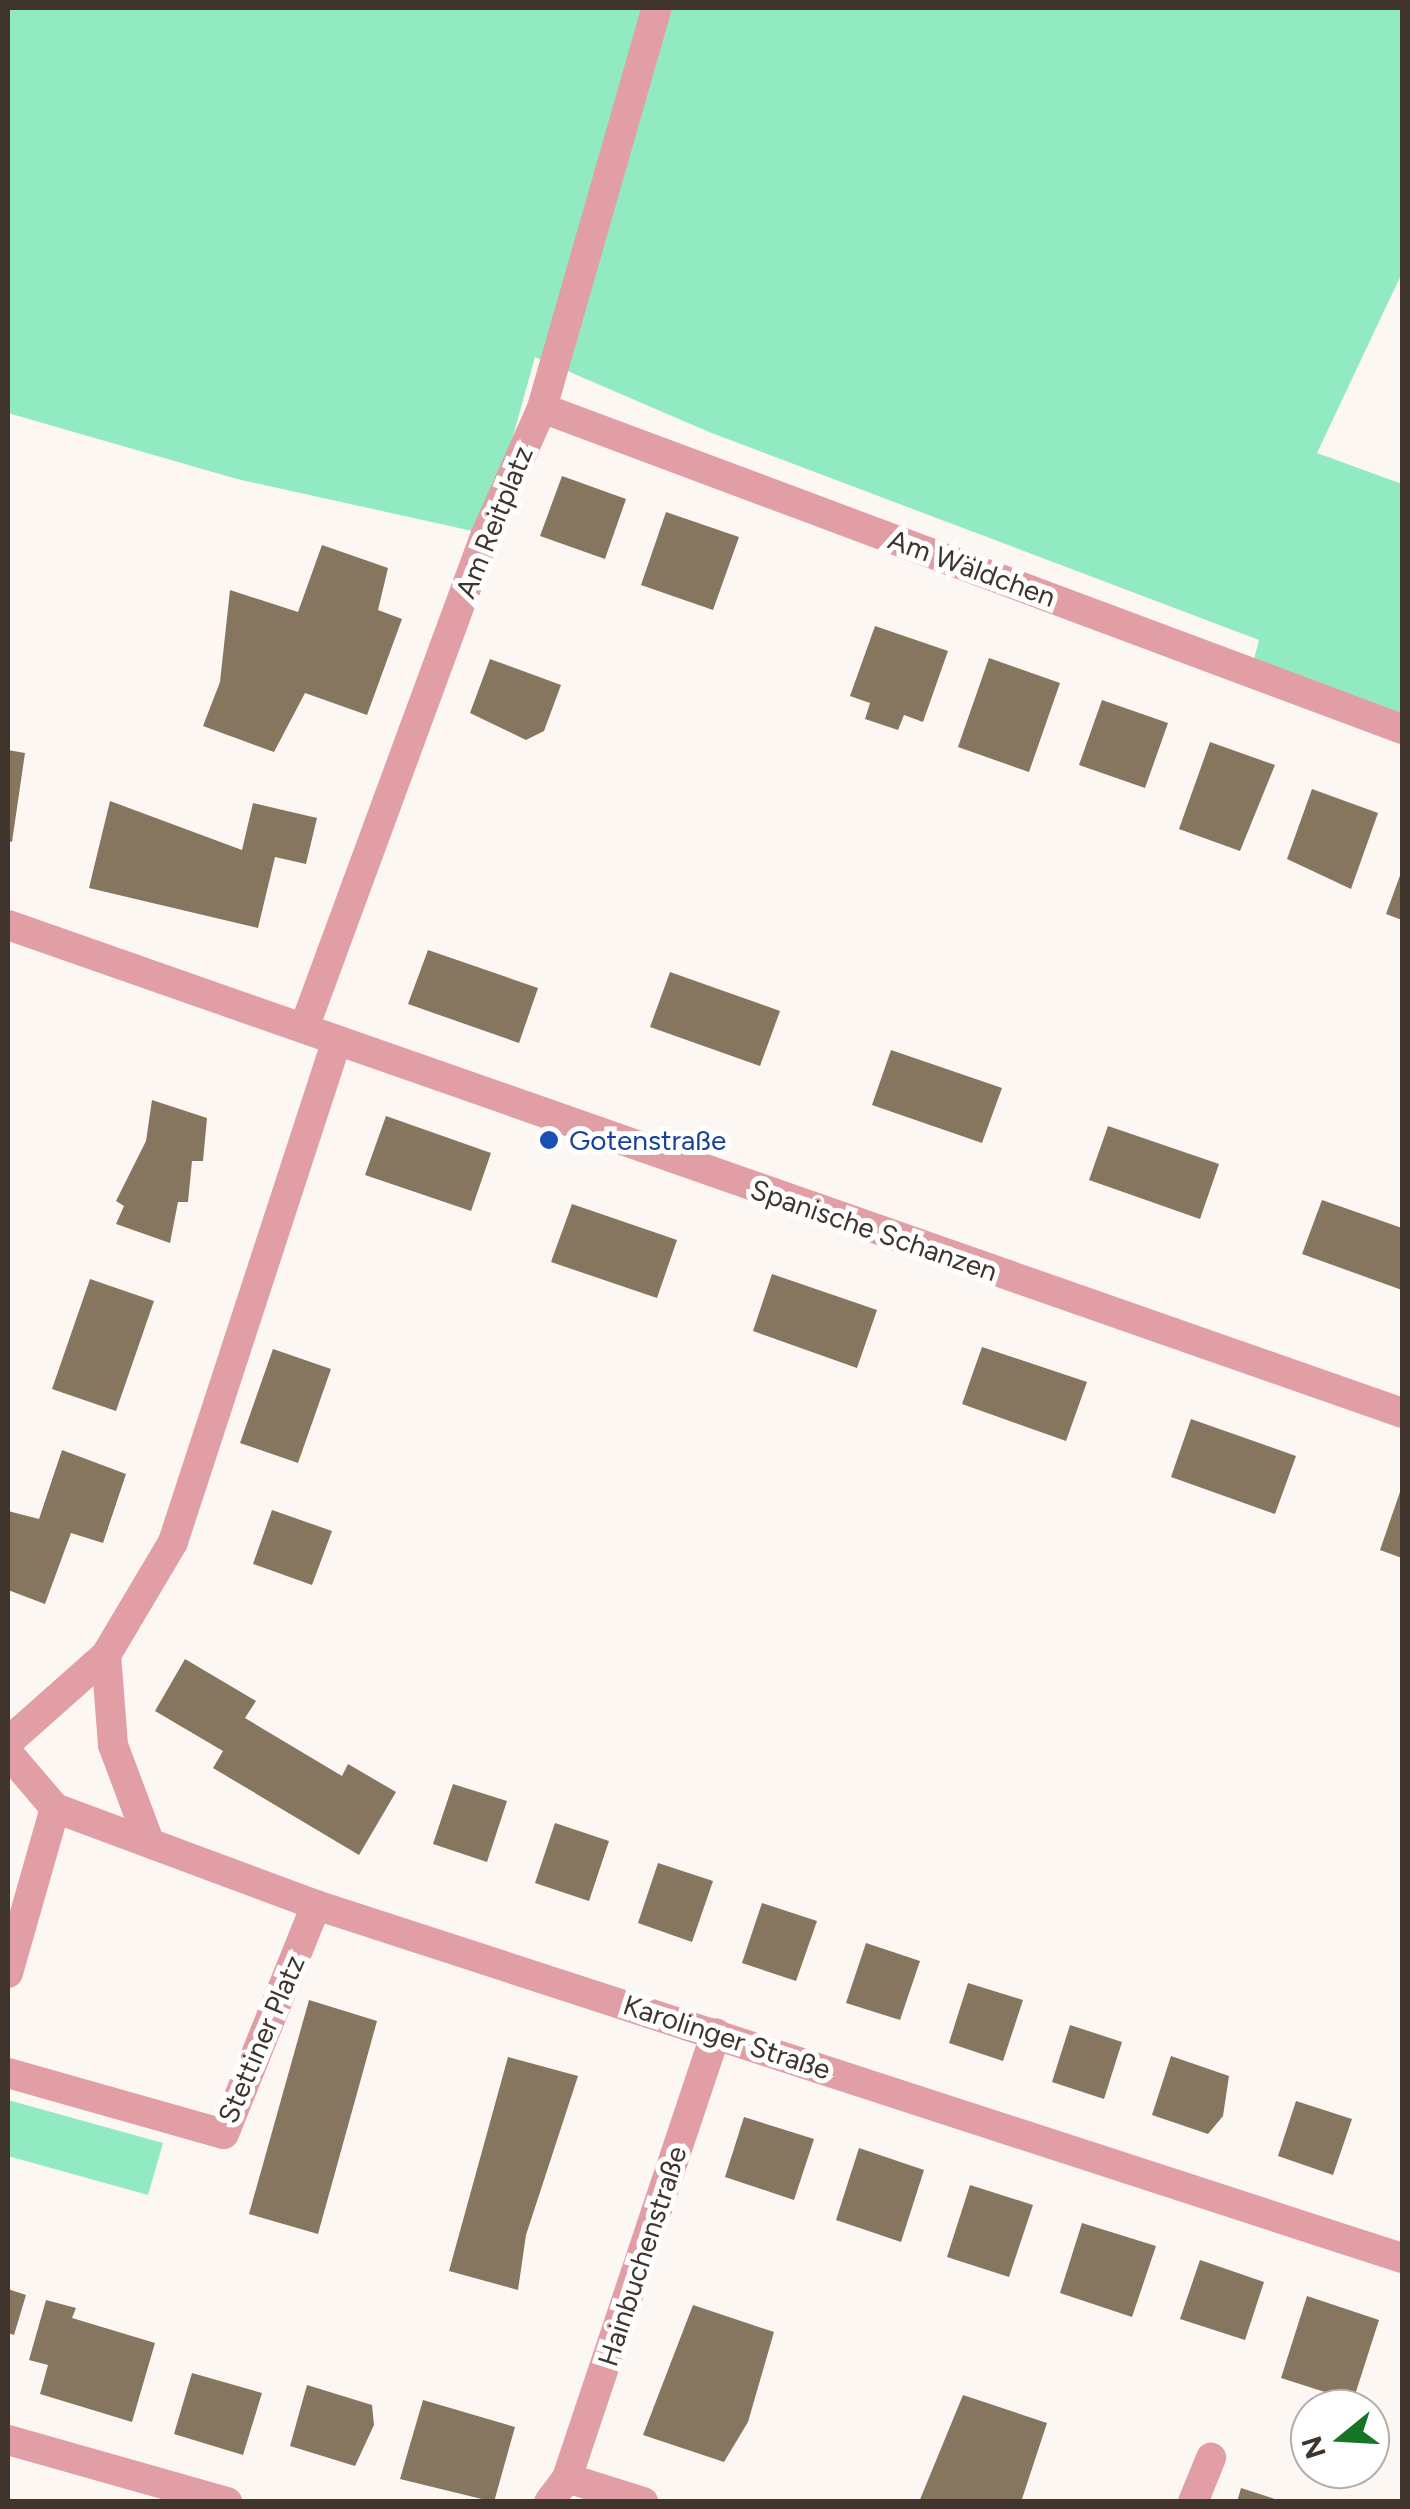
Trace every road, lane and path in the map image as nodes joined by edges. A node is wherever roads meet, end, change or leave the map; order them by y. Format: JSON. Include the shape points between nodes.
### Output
{"nodes":[{"id":1,"x":658,"y":8,"type":"edge"},
{"id":2,"x":542,"y":408,"type":"junction"},
{"id":3,"x":1402,"y":729,"type":"edge"},
{"id":4,"x":8,"y":926,"type":"edge"},
{"id":5,"x":304,"y":1028,"type":"junction"},
{"id":6,"x":336,"y":1044,"type":"junction"},
{"id":7,"x":1402,"y":1412,"type":"edge"},
{"id":8,"x":106,"y":1655,"type":"junction"},
{"id":9,"x":8,"y":1742,"type":"edge"},
{"id":10,"x":8,"y":1753,"type":"edge"},
{"id":11,"x":56,"y":1808,"type":"junction"},
{"id":12,"x":147,"y":1836,"type":"junction"},
{"id":13,"x":316,"y":1906,"type":"junction"},
{"id":14,"x":8,"y":1973,"type":"edge"},
{"id":15,"x":716,"y":2033,"type":"junction"},
{"id":16,"x":8,"y":2073,"type":"edge"},
{"id":17,"x":1402,"y":2258,"type":"edge"},
{"id":18,"x":8,"y":2440,"type":"edge"},
{"id":19,"x":1211,"y":2458,"type":"dead end"},
{"id":20,"x":558,"y":2490,"type":"edge"},
{"id":21,"x":227,"y":2502,"type":"edge"},
{"id":22,"x":643,"y":2502,"type":"edge"},
{"id":23,"x":1193,"y":2502,"type":"edge"}],
"edges":[{"from":1,"to":2,"type":"street","name":"Am Reitplatz"},
{"from":2,"to":3,"type":"street","name":"Am Wäldchen"},
{"from":2,"to":5,"type":"street","name":"Am Reitplatz","via":[[486,534]]},
{"from":4,"to":5,"type":"street","name":"Spanische Schanzen"},
{"from":5,"to":6,"type":"street","name":"Spanische Schanzen"},
{"from":6,"to":7,"type":"street","name":"Spanische Schanzen"},
{"from":6,"to":8,"type":"street","via":[[173,1542]]},
{"from":8,"to":9,"type":"street"},
{"from":8,"to":12,"type":"street","via":[[113,1746]]},
{"from":10,"to":11,"type":"street"},
{"from":11,"to":12,"type":"street","name":"Karolinger Straße"},
{"from":11,"to":14,"type":"street"},
{"from":12,"to":13,"type":"street","name":"Karolinger Straße"},
{"from":13,"to":15,"type":"street","name":"Karolinger Straße"},
{"from":13,"to":16,"type":"street","name":"Stettiner Platz","via":[[224,2134]]},
{"from":15,"to":17,"type":"street","name":"Karolinger Straße"},
{"from":15,"to":20,"type":"street","name":"Hainbuchenstraße"},
{"from":18,"to":21,"type":"street"},
{"from":19,"to":23,"type":"street"},
{"from":20,"to":22,"type":"street","name":"Hainbuchenstraße"}]}
